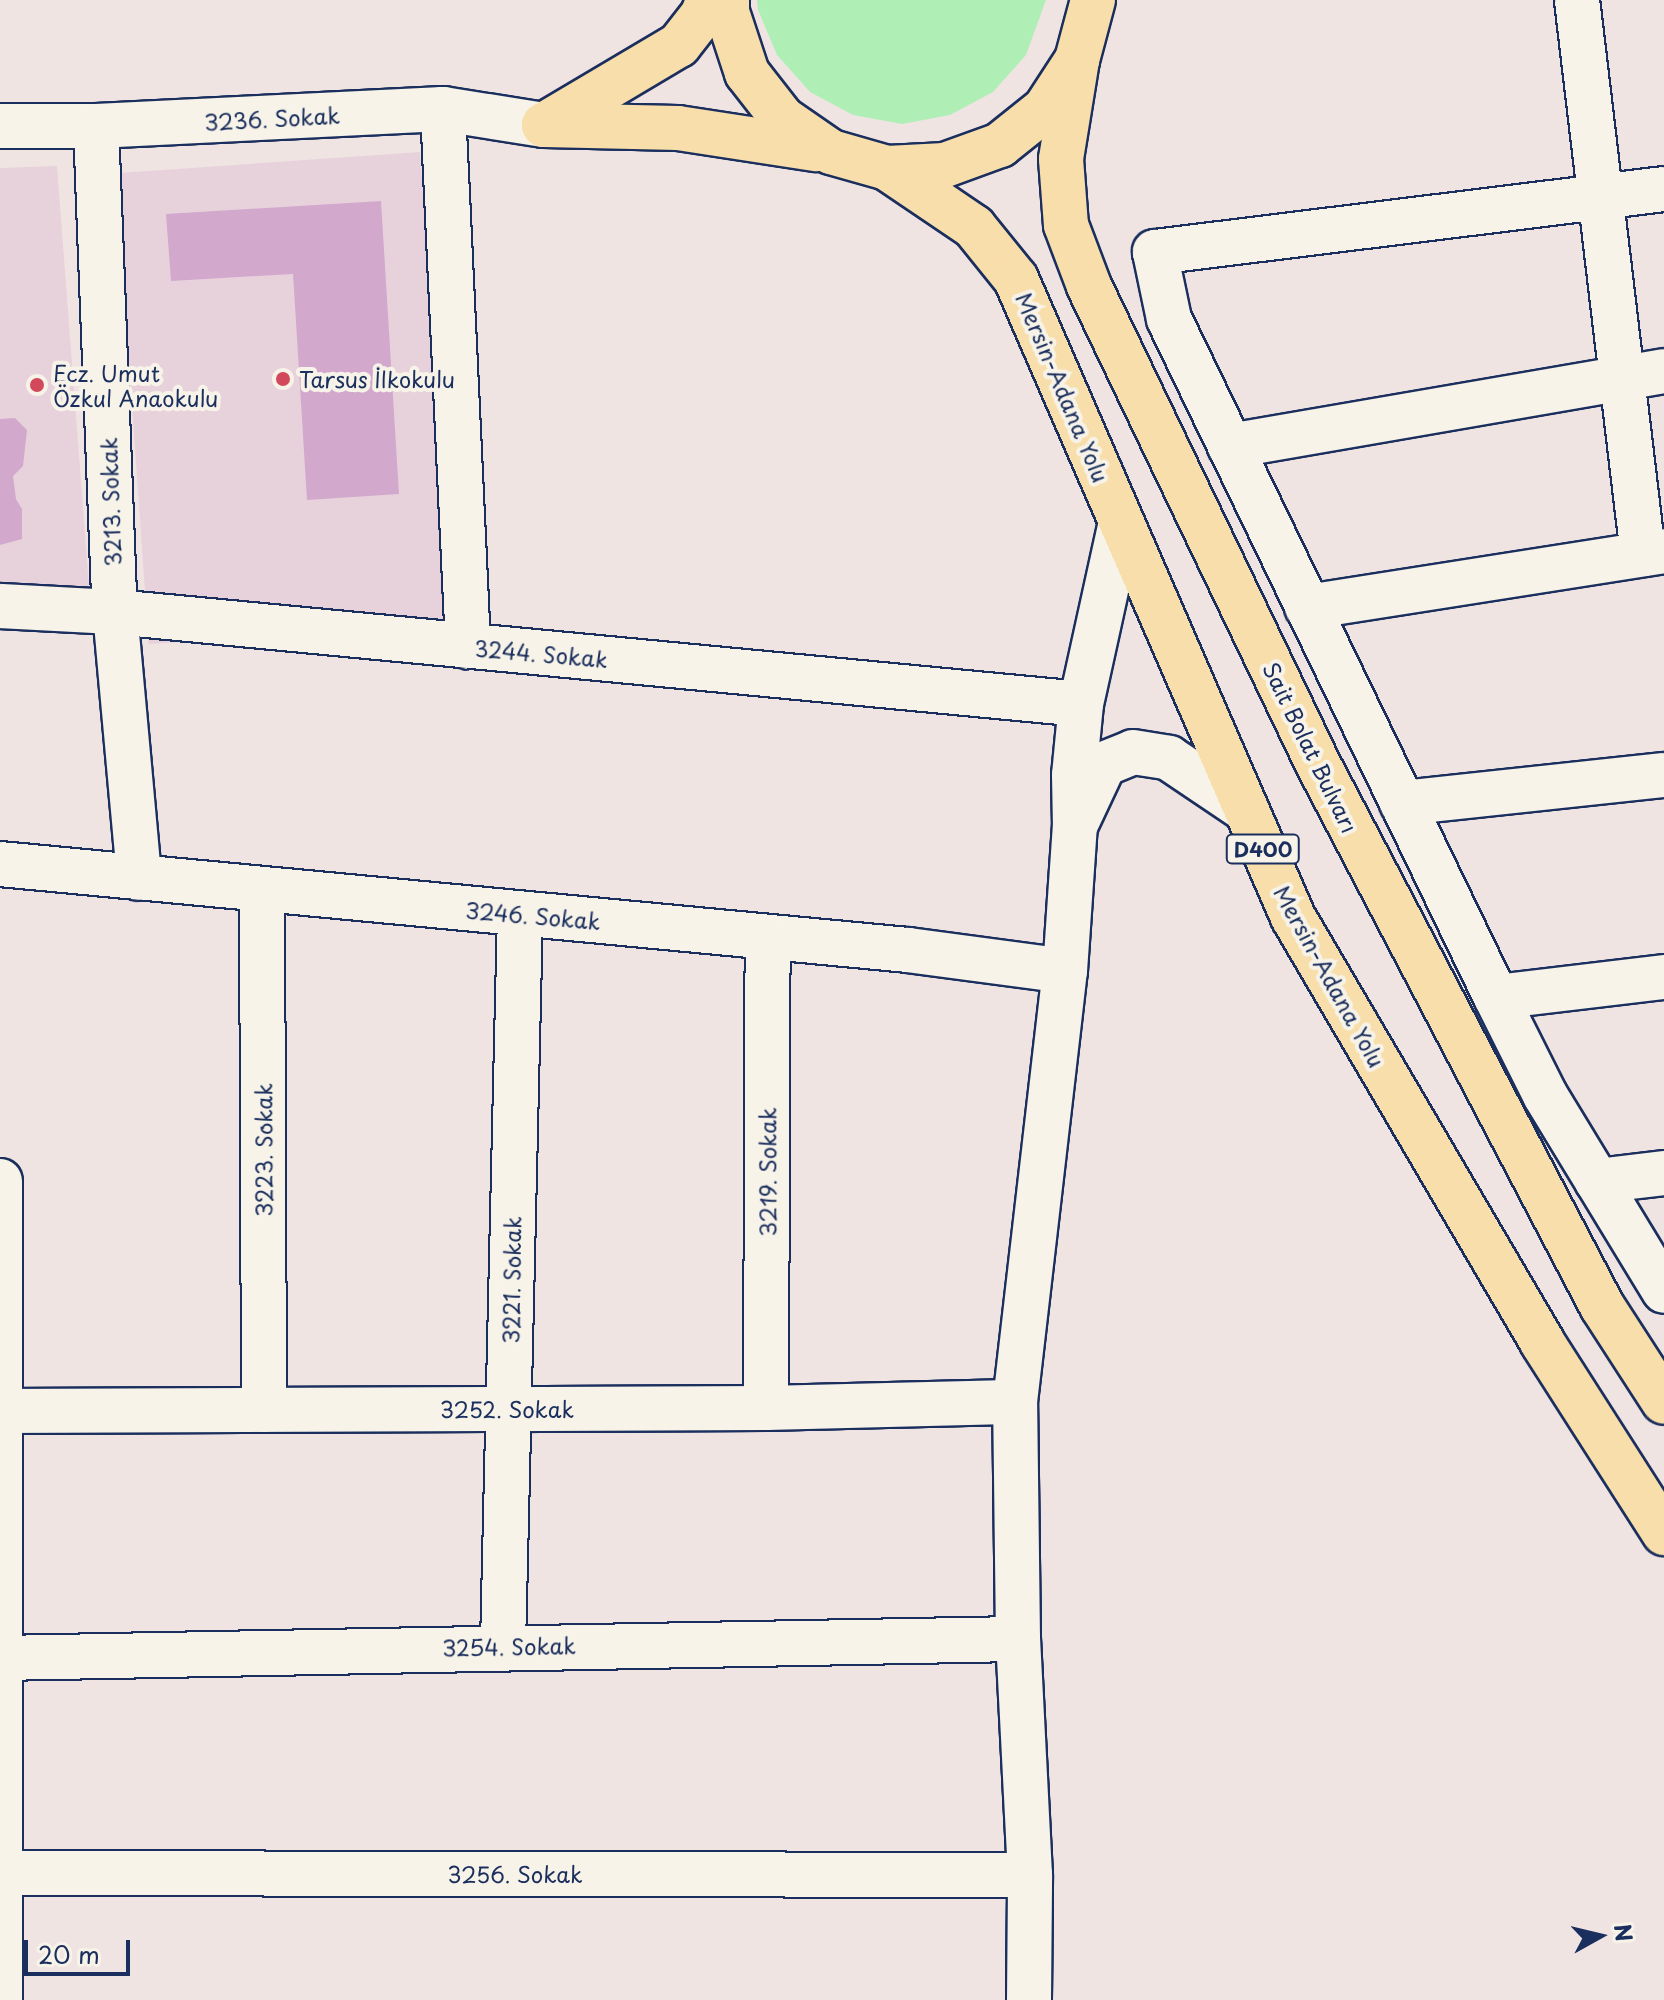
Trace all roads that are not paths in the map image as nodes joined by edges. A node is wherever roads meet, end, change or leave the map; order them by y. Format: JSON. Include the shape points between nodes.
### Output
{"nodes":[{"id":1,"x":708,"y":0,"type":"edge"},
{"id":2,"x":727,"y":0,"type":"edge"},
{"id":3,"x":1577,"y":0,"type":"edge"},
{"id":4,"x":1093,"y":1,"type":"edge"},
{"id":5,"x":1077,"y":60,"type":"junction"},
{"id":6,"x":443,"y":109,"type":"junction"},
{"id":7,"x":544,"y":125,"type":"junction"},
{"id":8,"x":0,"y":126,"type":"edge"},
{"id":9,"x":96,"y":126,"type":"junction"},
{"id":10,"x":831,"y":152,"type":"junction"},
{"id":11,"x":887,"y":168,"type":"junction"},
{"id":12,"x":1664,"y":189,"type":"edge"},
{"id":13,"x":1600,"y":196,"type":"junction"},
{"id":14,"x":1643,"y":374,"type":"edge"},
{"id":15,"x":1230,"y":446,"type":"junction"},
{"id":16,"x":1121,"y":522,"type":"junction"},
{"id":17,"x":1653,"y":552,"type":"edge"},
{"id":18,"x":0,"y":606,"type":"edge"},
{"id":19,"x":1307,"y":607,"type":"junction"},
{"id":20,"x":115,"y":612,"type":"junction"},
{"id":21,"x":468,"y":646,"type":"junction"},
{"id":22,"x":1081,"y":704,"type":"junction"},
{"id":23,"x":1664,"y":775,"type":"edge"},
{"id":24,"x":1402,"y":803,"type":"junction"},
{"id":25,"x":1246,"y":810,"type":"junction"},
{"id":26,"x":1075,"y":826,"type":"junction"},
{"id":27,"x":0,"y":864,"type":"edge"},
{"id":28,"x":139,"y":878,"type":"junction"},
{"id":29,"x":262,"y":890,"type":"junction"},
{"id":30,"x":520,"y":914,"type":"junction"},
{"id":31,"x":768,"y":937,"type":"junction"},
{"id":32,"x":1065,"y":971,"type":"junction"},
{"id":33,"x":1664,"y":977,"type":"edge"},
{"id":34,"x":1496,"y":997,"type":"junction"},
{"id":35,"x":1664,"y":1173,"type":"edge"},
{"id":36,"x":0,"y":1181,"type":"edge"},
{"id":37,"x":1597,"y":1181,"type":"junction"},
{"id":38,"x":1664,"y":1291,"type":"edge"},
{"id":39,"x":1015,"y":1402,"type":"junction"},
{"id":40,"x":1664,"y":1402,"type":"edge"},
{"id":41,"x":766,"y":1408,"type":"junction"},
{"id":42,"x":508,"y":1409,"type":"junction"},
{"id":43,"x":264,"y":1410,"type":"junction"},
{"id":44,"x":1,"y":1411,"type":"edge"},
{"id":45,"x":1664,"y":1533,"type":"edge"},
{"id":46,"x":1018,"y":1639,"type":"junction"},
{"id":47,"x":503,"y":1646,"type":"junction"},
{"id":48,"x":1,"y":1658,"type":"edge"},
{"id":49,"x":0,"y":1873,"type":"edge"},
{"id":50,"x":1030,"y":1875,"type":"junction"},
{"id":51,"x":0,"y":2000,"type":"edge"},
{"id":52,"x":1029,"y":2000,"type":"edge"}],
"edges":[{"from":1,"to":7,"type":"highway","via":[[679,45]]},
{"from":2,"to":10,"type":"highway","via":[[747,73],[783,119]]},
{"from":3,"to":13,"type":"street"},
{"from":4,"to":5,"type":"highway"},
{"from":5,"to":11,"type":"highway","via":[[1045,109],[1000,145],[945,165]]},
{"from":5,"to":40,"type":"highway","name":"Sait Bolat Bulvarı","via":[[1061,159],[1066,225],[1089,286],[1318,764],[1602,1306]]},
{"from":6,"to":7,"type":"street","name":"3236. Sokak"},
{"from":6,"to":9,"type":"street","name":"3236. Sokak"},
{"from":6,"to":21,"type":"street"},
{"from":7,"to":10,"type":"highway","via":[[678,128]]},
{"from":8,"to":9,"type":"street","name":"3236. Sokak"},
{"from":9,"to":20,"type":"street","name":"3213. Sokak"},
{"from":10,"to":11,"type":"highway"},
{"from":11,"to":16,"type":"highway","name":"Mersin-Adana Yolu","number":"D400","via":[[974,227],[1016,279]]},
{"from":12,"to":13,"type":"street"},
{"from":13,"to":14,"type":"street"},
{"from":13,"to":15,"type":"street","via":[[1155,252],[1169,319]]},
{"from":14,"to":15,"type":"street"},
{"from":14,"to":17,"type":"street"},
{"from":15,"to":19,"type":"street"},
{"from":16,"to":22,"type":"street"},
{"from":16,"to":25,"type":"highway","name":"Mersin-Adana Yolu","number":"D400"},
{"from":17,"to":19,"type":"street"},
{"from":18,"to":20,"type":"street","name":"3244. Sokak"},
{"from":19,"to":24,"type":"street"},
{"from":20,"to":21,"type":"street","name":"3244. Sokak"},
{"from":20,"to":28,"type":"street","name":"3213. Sokak"},
{"from":21,"to":22,"type":"street","name":"3244. Sokak"},
{"from":22,"to":26,"type":"street"},
{"from":23,"to":24,"type":"street"},
{"from":24,"to":34,"type":"street"},
{"from":25,"to":26,"type":"street","via":[[1169,758],[1133,752],[1104,764]]},
{"from":25,"to":45,"type":"highway","name":"Mersin-Adana Yolu","number":"D400","via":[[1293,917],[1542,1342]]},
{"from":26,"to":32,"type":"street"},
{"from":27,"to":28,"type":"street","name":"3246. Sokak"},
{"from":28,"to":29,"type":"street","name":"3246. Sokak"},
{"from":29,"to":30,"type":"street","name":"3246. Sokak"},
{"from":29,"to":43,"type":"street","name":"3223. Sokak"},
{"from":30,"to":31,"type":"street","name":"3246. Sokak"},
{"from":30,"to":42,"type":"street","name":"3221. Sokak"},
{"from":31,"to":32,"type":"street","name":"3246. Sokak"},
{"from":31,"to":41,"type":"street","name":"3219. Sokak"},
{"from":32,"to":39,"type":"street"},
{"from":33,"to":34,"type":"street"},
{"from":34,"to":37,"type":"street","via":[[1545,1095]]},
{"from":35,"to":37,"type":"street"},
{"from":36,"to":44,"type":"street"},
{"from":37,"to":38,"type":"street"},
{"from":39,"to":41,"type":"street","name":"3252. Sokak"},
{"from":39,"to":46,"type":"street"},
{"from":41,"to":42,"type":"street","name":"3252. Sokak"},
{"from":42,"to":43,"type":"street","name":"3252. Sokak"},
{"from":42,"to":47,"type":"street","name":"3221. Sokak"},
{"from":43,"to":44,"type":"street","name":"3252. Sokak"},
{"from":44,"to":48,"type":"street"},
{"from":46,"to":47,"type":"street","name":"3254. Sokak"},
{"from":46,"to":50,"type":"street"},
{"from":47,"to":48,"type":"street","name":"3254. Sokak"},
{"from":48,"to":49,"type":"street"},
{"from":49,"to":50,"type":"street","name":"3256. Sokak"},
{"from":49,"to":51,"type":"street"},
{"from":50,"to":52,"type":"street"}]}
